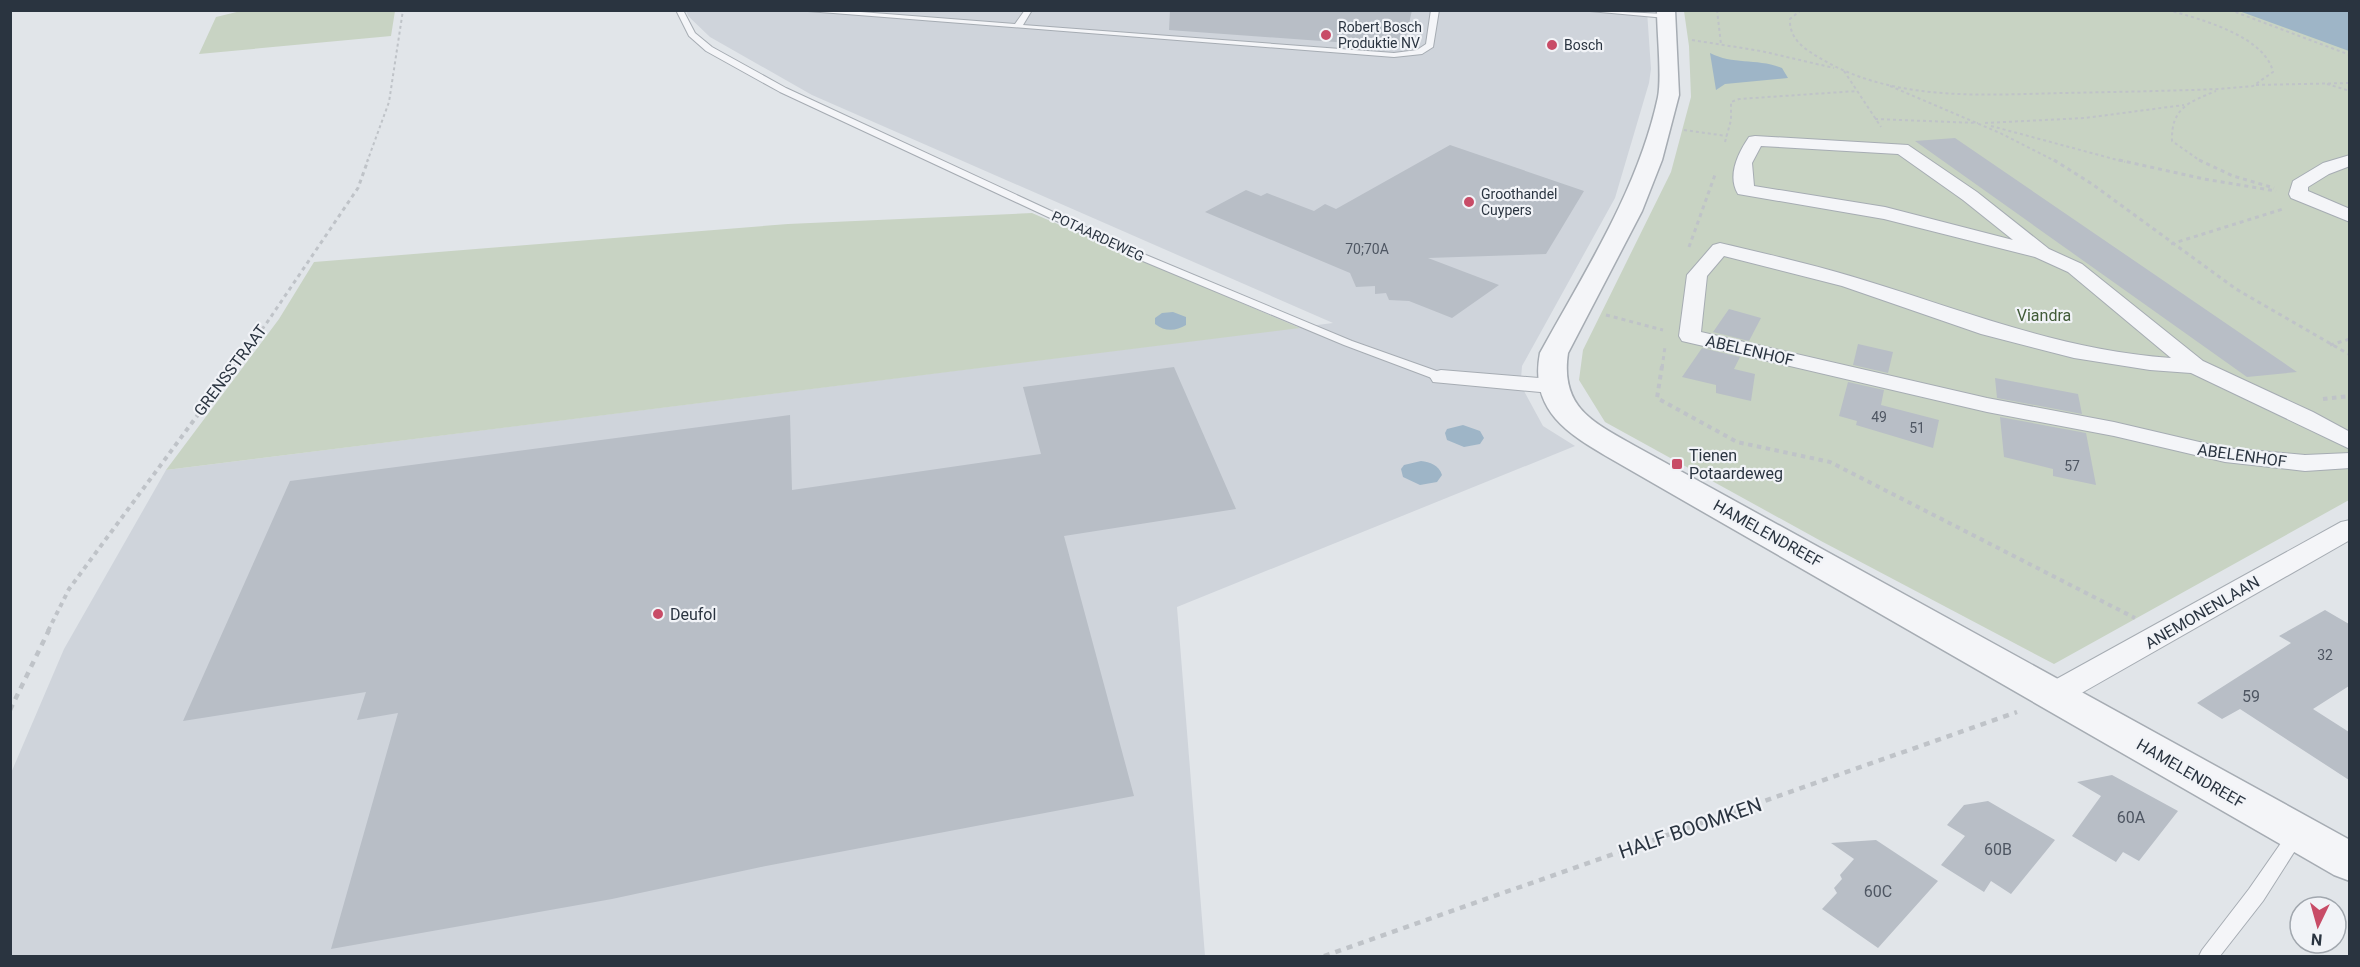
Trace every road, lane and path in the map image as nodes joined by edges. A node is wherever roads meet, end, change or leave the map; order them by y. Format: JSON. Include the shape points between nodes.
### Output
{"nodes":[{"id":1,"x":403,"y":10,"type":"edge"},
{"id":2,"x":679,"y":10,"type":"edge"},
{"id":3,"x":798,"y":10,"type":"edge"},
{"id":4,"x":1029,"y":10,"type":"edge"},
{"id":5,"x":1435,"y":10,"type":"edge"},
{"id":6,"x":1582,"y":10,"type":"edge"},
{"id":7,"x":1717,"y":10,"type":"edge"},
{"id":8,"x":1801,"y":10,"type":"edge"},
{"id":9,"x":2168,"y":10,"type":"edge"},
{"id":10,"x":2230,"y":10,"type":"edge"},
{"id":11,"x":1666,"y":14,"type":"edge"},
{"id":12,"x":1018,"y":26,"type":"junction"},
{"id":13,"x":1683,"y":38,"type":"dead end"},
{"id":14,"x":1721,"y":44,"type":"junction"},
{"id":15,"x":2349,"y":55,"type":"edge"},
{"id":16,"x":1845,"y":72,"type":"junction"},
{"id":17,"x":2323,"y":83,"type":"junction"},
{"id":18,"x":2349,"y":83,"type":"edge"},
{"id":19,"x":1883,"y":84,"type":"junction"},
{"id":20,"x":2253,"y":86,"type":"junction"},
{"id":21,"x":2219,"y":89,"type":"junction"},
{"id":22,"x":2349,"y":91,"type":"edge"},
{"id":23,"x":2184,"y":105,"type":"junction"},
{"id":24,"x":1875,"y":119,"type":"junction"},
{"id":25,"x":1982,"y":123,"type":"junction"},
{"id":26,"x":1692,"y":131,"type":"dead end"},
{"id":27,"x":1719,"y":135,"type":"dead end"},
{"id":28,"x":1902,"y":149,"type":"junction"},
{"id":29,"x":2349,"y":160,"type":"edge"},
{"id":30,"x":2304,"y":197,"type":"junction"},
{"id":31,"x":2349,"y":216,"type":"edge"},
{"id":32,"x":2171,"y":244,"type":"junction"},
{"id":33,"x":2042,"y":253,"type":"junction"},
{"id":34,"x":1620,"y":319,"type":"dead end"},
{"id":35,"x":1668,"y":331,"type":"dead end"},
{"id":36,"x":2349,"y":339,"type":"edge"},
{"id":37,"x":2330,"y":345,"type":"junction"},
{"id":38,"x":2349,"y":355,"type":"edge"},
{"id":39,"x":2195,"y":366,"type":"junction"},
{"id":40,"x":1441,"y":378,"type":"joint"},
{"id":41,"x":1551,"y":386,"type":"junction"},
{"id":42,"x":2349,"y":442,"type":"edge"},
{"id":43,"x":2349,"y":460,"type":"edge"},
{"id":44,"x":2349,"y":528,"type":"edge"},
{"id":45,"x":2053,"y":695,"type":"junction"},
{"id":46,"x":10,"y":710,"type":"edge"},
{"id":47,"x":2298,"y":833,"type":"junction"},
{"id":48,"x":2349,"y":862,"type":"edge"},
{"id":49,"x":1324,"y":957,"type":"edge"},
{"id":50,"x":2209,"y":957,"type":"edge"}],
"edges":[{"from":1,"to":46,"type":"path","name":"GRENSSTRAAT","via":[[389,102],[358,188],[266,324],[69,589]]},
{"from":2,"to":40,"type":"lane","name":"POTAARDEWEG","via":[[692,34],[709,49],[783,90],[1142,257]]},
{"from":3,"to":12,"type":"lane"},
{"from":4,"to":12,"type":"lane"},
{"from":5,"to":12,"type":"lane","via":[[1430,45],[1419,52],[1394,55]]},
{"from":6,"to":11,"type":"lane"},
{"from":7,"to":14,"type":"path"},
{"from":8,"to":16,"type":"path","via":[[1790,20],[1793,37],[1816,57]]},
{"from":9,"to":20,"type":"path","via":[[2222,28],[2258,48],[2274,66]]},
{"from":10,"to":15,"type":"path"},
{"from":11,"to":41,"type":"street","via":[[1669,95],[1651,160],[1630,211],[1554,354]]},
{"from":13,"to":14,"type":"path"},
{"from":14,"to":16,"type":"path"},
{"from":16,"to":19,"type":"path"},
{"from":16,"to":24,"type":"path"},
{"from":17,"to":18,"type":"path"},
{"from":17,"to":20,"type":"path"},
{"from":17,"to":22,"type":"path"},
{"from":19,"to":21,"type":"path","via":[[1964,94]]},
{"from":19,"to":25,"type":"path"},
{"from":20,"to":21,"type":"path"},
{"from":21,"to":23,"type":"path"},
{"from":23,"to":25,"type":"path","via":[[2087,120]]},
{"from":23,"to":30,"type":"path","via":[[2171,130],[2172,141],[2184,152],[2249,181]]},
{"from":24,"to":25,"type":"path"},
{"from":24,"to":28,"type":"path","via":[[1890,141]]},
{"from":25,"to":30,"type":"path","via":[[2166,172]]},
{"from":25,"to":32,"type":"path","via":[[2065,166]]},
{"from":26,"to":27,"type":"path"},
{"from":28,"to":33,"type":"street","name":"ABELENHOF"},
{"from":28,"to":33,"type":"street","name":"ABELENHOF","via":[[1755,141],[1743,163],[1745,190],[1885,213]]},
{"from":29,"to":30,"type":"street","via":[[2332,165],[2299,185]]},
{"from":30,"to":31,"type":"street"},
{"from":30,"to":32,"type":"path"},
{"from":32,"to":37,"type":"path","via":[[2258,304]]},
{"from":33,"to":39,"type":"street","name":"ABELENHOF","via":[[2075,268]]},
{"from":34,"to":35,"type":"path"},
{"from":36,"to":37,"type":"path"},
{"from":37,"to":38,"type":"path"},
{"from":39,"to":42,"type":"street","name":"ABELENHOF","via":[[2306,417]]},
{"from":39,"to":43,"type":"street","name":"ABELENHOF","via":[[2082,353],[1989,328],[1849,282],[1720,249],[1697,275],[1690,336],[2225,455],[2305,463]]},
{"from":40,"to":41,"type":"street","name":"POTAARDEWEG"},
{"from":41,"to":45,"type":"street","name":"HAMELENDREEF","via":[[1562,407],[1593,435]]},
{"from":44,"to":45,"type":"street","name":"ANEMONENLAAN"},
{"from":45,"to":47,"type":"street","name":"HAMELENDREEF"},
{"from":45,"to":49,"type":"path","name":"HALF BOOMKEN","via":[[2020,711]]},
{"from":47,"to":48,"type":"street","name":"HAMELENDREEF"},
{"from":47,"to":50,"type":"lane"}]}
